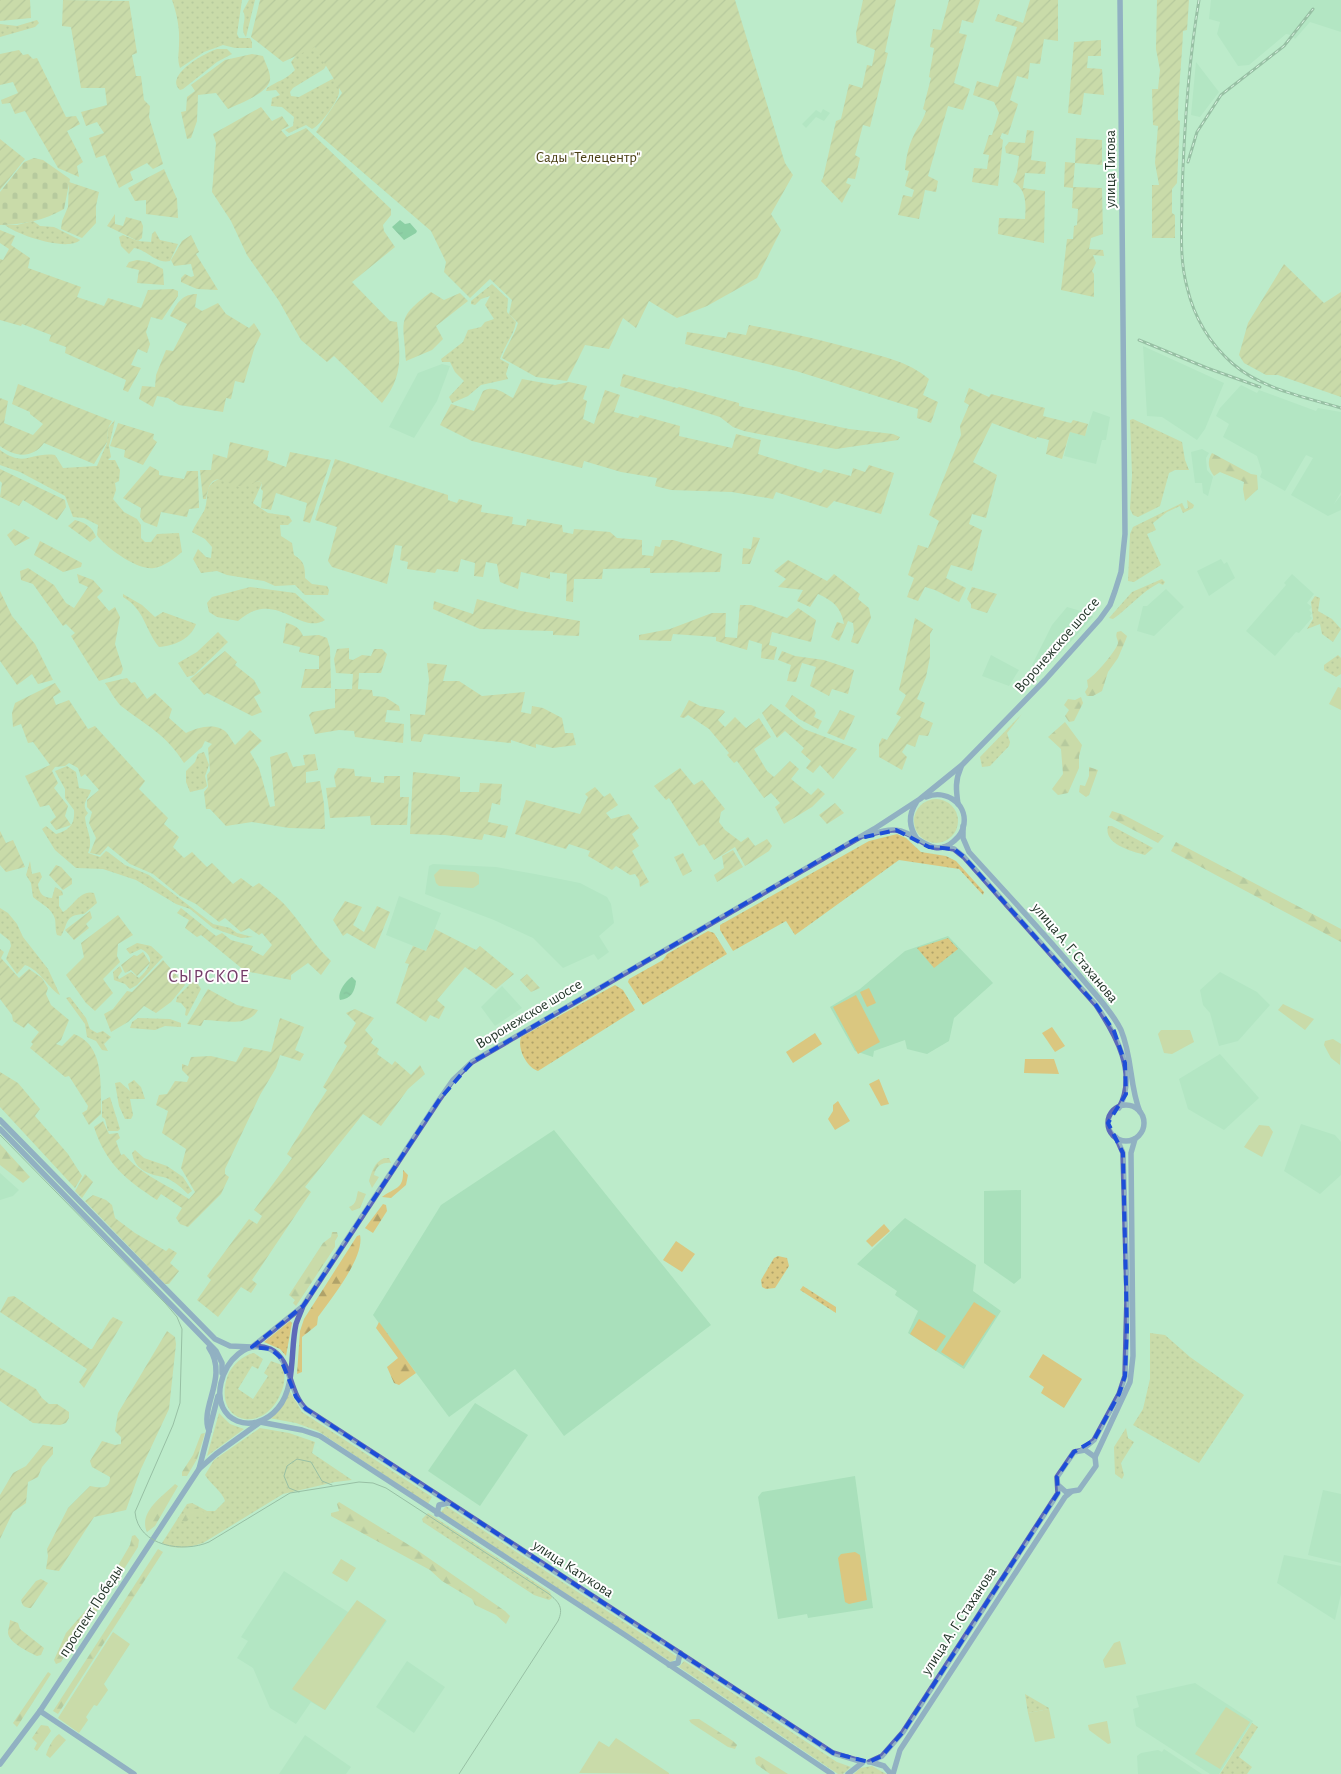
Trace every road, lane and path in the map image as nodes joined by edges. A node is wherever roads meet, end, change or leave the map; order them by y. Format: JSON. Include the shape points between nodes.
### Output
{"nodes":[{"id":1,"x":1120,"y":0,"type":"edge"},
{"id":2,"x":1124,"y":338,"type":"joint"},
{"id":3,"x":964,"y":763,"type":"junction"},
{"id":4,"x":920,"y":799,"type":"junction"},
{"id":5,"x":958,"y":804,"type":"junction"},
{"id":6,"x":964,"y":826,"type":"junction"},
{"id":7,"x":856,"y":839,"type":"junction"},
{"id":8,"x":917,"y":839,"type":"junction"},
{"id":9,"x":944,"y":847,"type":"junction"},
{"id":10,"x":1118,"y":1108,"type":"junction"},
{"id":11,"x":1140,"y":1112,"type":"junction"},
{"id":12,"x":0,"y":1120,"type":"edge"},
{"id":13,"x":0,"y":1130,"type":"edge"},
{"id":14,"x":1116,"y":1137,"type":"junction"},
{"id":15,"x":1135,"y":1139,"type":"junction"},
{"id":16,"x":303,"y":1306,"type":"junction"},
{"id":17,"x":194,"y":1329,"type":"junction"},
{"id":18,"x":252,"y":1346,"type":"junction"},
{"id":19,"x":290,"y":1375,"type":"junction"},
{"id":20,"x":221,"y":1381,"type":"junction"},
{"id":21,"x":219,"y":1392,"type":"junction"},
{"id":22,"x":260,"y":1422,"type":"junction"},
{"id":23,"x":209,"y":1431,"type":"junction"},
{"id":24,"x":1082,"y":1450,"type":"junction"},
{"id":25,"x":1095,"y":1457,"type":"junction"},
{"id":26,"x":199,"y":1469,"type":"junction"},
{"id":27,"x":1058,"y":1485,"type":"junction"},
{"id":28,"x":1072,"y":1492,"type":"junction"},
{"id":29,"x":448,"y":1503,"type":"junction"},
{"id":30,"x":437,"y":1514,"type":"junction"},
{"id":31,"x":680,"y":1653,"type":"junction"},
{"id":32,"x":670,"y":1665,"type":"junction"},
{"id":33,"x":40,"y":1711,"type":"junction"},
{"id":34,"x":866,"y":1762,"type":"junction"},
{"id":35,"x":0,"y":1764,"type":"edge"},
{"id":36,"x":134,"y":1774,"type":"edge"},
{"id":37,"x":832,"y":1774,"type":"edge"},
{"id":38,"x":848,"y":1774,"type":"edge"},
{"id":39,"x":892,"y":1774,"type":"edge"}],
"edges":[{"from":1,"to":2,"type":"main road","name":"улица Титова"},
{"from":2,"to":3,"type":"main road","name":"Воронежское шоссе","via":[[1125,534],[1121,572],[1113,598],[1100,619],[1059,665]]},
{"from":3,"to":4,"type":"main road","name":"Воронежское шоссе"},
{"from":3,"to":5,"type":"main road","via":[[957,775]]},
{"from":4,"to":5,"type":"main road","name":"Воронежское шоссе","via":[[939,794]]},
{"from":4,"to":7,"type":"main road","name":"Воронежское шоссе"},
{"from":4,"to":8,"type":"main road","name":"Воронежское шоссе","via":[[910,820]]},
{"from":5,"to":6,"type":"main road"},
{"from":6,"to":9,"type":"main road","via":[[957,839]]},
{"from":6,"to":11,"type":"main road","name":"улица А. Г. Стаханова","via":[[963,838],[969,852],[1065,958],[1104,1004],[1120,1029],[1131,1062],[1134,1096]]},
{"from":7,"to":8,"type":"main road","name":"Воронежское шоссе","via":[[896,830]]},
{"from":7,"to":16,"type":"main road","name":"Воронежское шоссе","via":[[472,1062],[438,1100]]},
{"from":8,"to":9,"type":"main road","name":"Воронежское шоссе","via":[[929,847]]},
{"from":9,"to":10,"type":"main road","name":"улица А. Г. Стаханова","via":[[954,849],[964,857],[1051,954],[1114,1031],[1125,1063],[1126,1094]]},
{"from":10,"to":11,"type":"main road","via":[[1128,1106]]},
{"from":10,"to":14,"type":"main road","via":[[1109,1116],[1108,1123]]},
{"from":11,"to":15,"type":"main road","via":[[1144,1123]]},
{"from":12,"to":18,"type":"main road","via":[[211,1336],[230,1346]]},
{"from":13,"to":17,"type":"main road"},
{"from":14,"to":15,"type":"main road"},
{"from":14,"to":24,"type":"main road","via":[[1123,1153],[1127,1296],[1125,1376],[1094,1440]]},
{"from":15,"to":25,"type":"main road","via":[[1131,1153],[1131,1375]]},
{"from":16,"to":18,"type":"main road"},
{"from":16,"to":19,"type":"main road","via":[[296,1323]]},
{"from":17,"to":20,"type":"main road","via":[[221,1358]]},
{"from":17,"to":23,"type":"main road","via":[[215,1361],[207,1423]]},
{"from":18,"to":19,"type":"main road","via":[[276,1352]]},
{"from":18,"to":20,"type":"main road","via":[[232,1359]]},
{"from":19,"to":22,"type":"main road","via":[[278,1409]]},
{"from":19,"to":29,"type":"main road","name":"улица Катукова","via":[[296,1397],[306,1409]]},
{"from":20,"to":21,"type":"main road"},
{"from":21,"to":22,"type":"main road","via":[[222,1408],[232,1419]]},
{"from":21,"to":23,"type":"main road"},
{"from":22,"to":26,"type":"main road"},
{"from":22,"to":30,"type":"main road","name":"улица Катукова","via":[[297,1428],[320,1436]]},
{"from":23,"to":26,"type":"main road"},
{"from":24,"to":25,"type":"main road"},
{"from":24,"to":27,"type":"main road","via":[[1074,1452],[1057,1477]]},
{"from":25,"to":28,"type":"main road","via":[[1096,1466],[1079,1490]]},
{"from":26,"to":33,"type":"main road","name":"проспект Победы"},
{"from":27,"to":28,"type":"main road","via":[[1066,1492]]},
{"from":27,"to":34,"type":"main road","name":"улица А. Г. Стаханова","via":[[1058,1493],[903,1732],[882,1756]]},
{"from":28,"to":39,"type":"main road","name":"улица А. Г. Стаханова","via":[[1065,1497],[900,1750]]},
{"from":29,"to":30,"type":"main road","via":[[439,1505]]},
{"from":29,"to":31,"type":"main road","name":"улица Катукова"},
{"from":30,"to":32,"type":"main road","name":"улица Катукова"},
{"from":31,"to":32,"type":"main road","via":[[678,1663]]},
{"from":31,"to":34,"type":"main road","name":"улица Катукова","via":[[833,1753]]},
{"from":32,"to":37,"type":"main road","name":"улица Катукова"},
{"from":33,"to":35,"type":"main road","name":"проспект Победы"},
{"from":33,"to":36,"type":"main road"},
{"from":34,"to":38,"type":"main road","name":"улица А. Г. Стаханова"},
{"from":34,"to":39,"type":"main road","name":"улица Катукова","via":[[884,1766]]}]}
